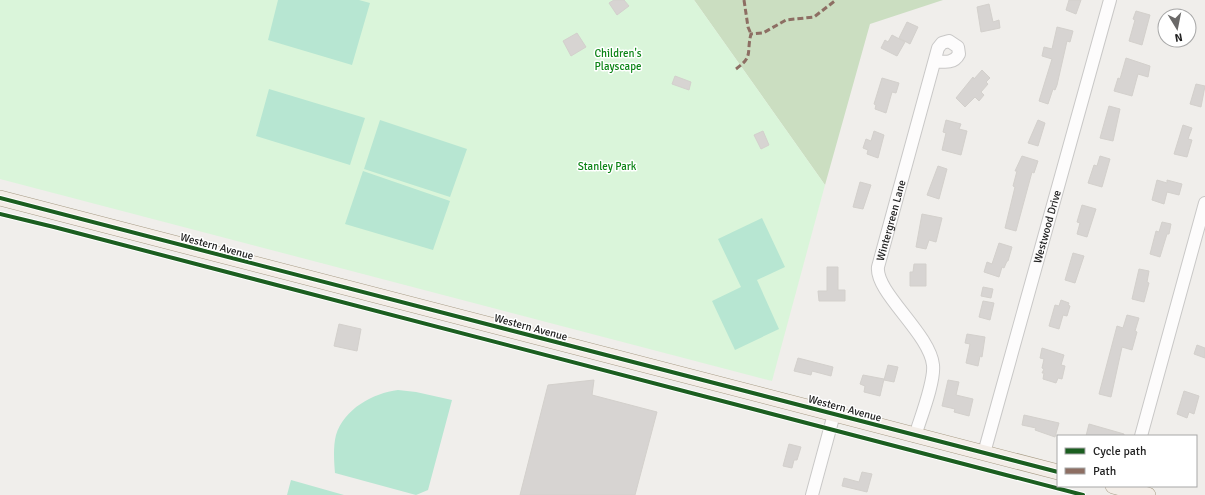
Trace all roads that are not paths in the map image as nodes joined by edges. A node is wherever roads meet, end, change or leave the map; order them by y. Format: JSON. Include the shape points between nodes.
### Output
{"nodes":[{"id":1,"x":1110,"y":0,"type":"edge"},
{"id":2,"x":935,"y":61,"type":"dead end"},
{"id":3,"x":0,"y":198,"type":"edge"},
{"id":4,"x":1205,"y":203,"type":"edge"},
{"id":5,"x":834,"y":414,"type":"junction"},
{"id":6,"x":1140,"y":435,"type":"edge"},
{"id":7,"x":915,"y":436,"type":"junction"},
{"id":8,"x":984,"y":453,"type":"junction"},
{"id":9,"x":1057,"y":472,"type":"edge"},
{"id":10,"x":1122,"y":487,"type":"edge"},
{"id":11,"x":812,"y":495,"type":"edge"},
{"id":12,"x":1148,"y":495,"type":"edge"}],
"edges":[{"from":1,"to":8,"type":"street","name":"Westwood Drive"},
{"from":2,"to":7,"type":"street","name":"Wintergreen Lane","via":[[878,272],[883,285],[927,347],[932,359],[933,373]]},
{"from":3,"to":5,"type":"main road","name":"Western Avenue"},
{"from":4,"to":6,"type":"street"},
{"from":5,"to":7,"type":"main road","name":"Western Avenue"},
{"from":5,"to":11,"type":"street"},
{"from":7,"to":8,"type":"main road","name":"Western Avenue"},
{"from":8,"to":9,"type":"main road","name":"Western Avenue"},
{"from":10,"to":12,"type":"main road"}]}
